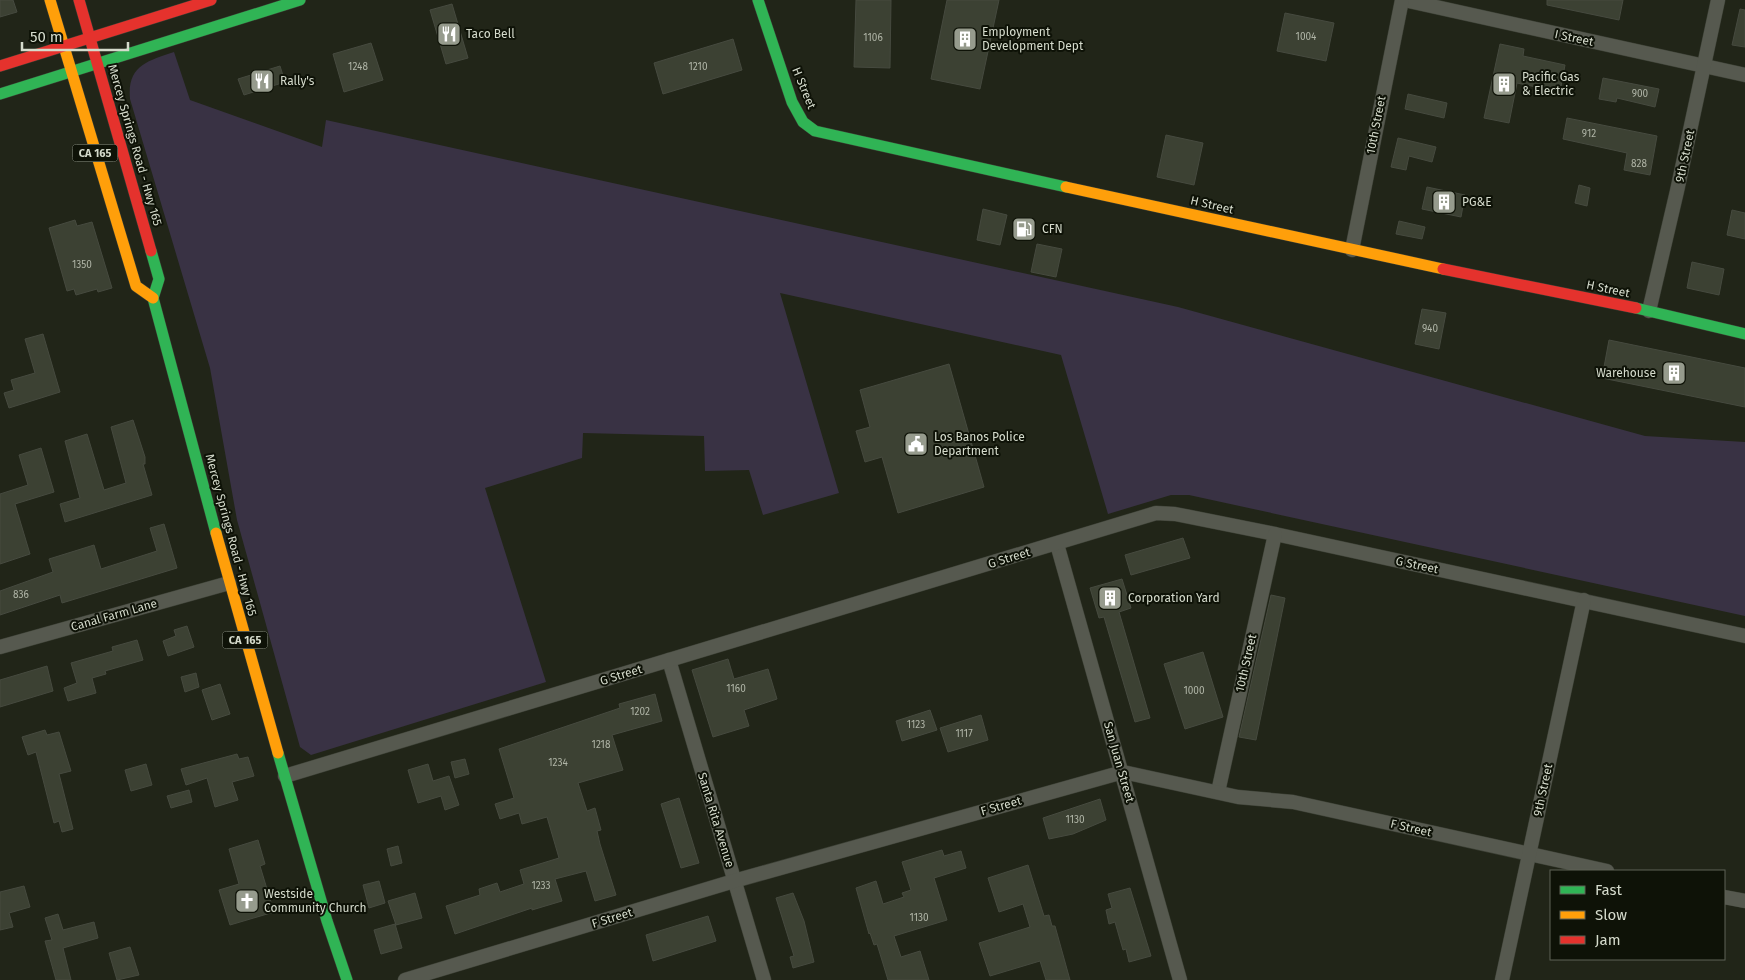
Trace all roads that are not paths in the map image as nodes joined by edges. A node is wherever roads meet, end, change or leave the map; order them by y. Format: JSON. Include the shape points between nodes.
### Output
{"nodes":[{"id":1,"x":50,"y":0,"type":"edge"},
{"id":2,"x":80,"y":0,"type":"edge"},
{"id":3,"x":211,"y":0,"type":"edge"},
{"id":4,"x":300,"y":0,"type":"edge"},
{"id":5,"x":758,"y":0,"type":"edge"},
{"id":6,"x":1403,"y":0,"type":"edge"},
{"id":7,"x":1718,"y":0,"type":"edge"},
{"id":8,"x":90,"y":37,"type":"junction"},
{"id":9,"x":63,"y":45,"type":"junction"},
{"id":10,"x":98,"y":63,"type":"junction"},
{"id":11,"x":0,"y":66,"type":"edge"},
{"id":12,"x":1704,"y":66,"type":"junction"},
{"id":13,"x":70,"y":71,"type":"junction"},
{"id":14,"x":1745,"y":75,"type":"edge"},
{"id":15,"x":0,"y":94,"type":"edge"},
{"id":16,"x":1352,"y":250,"type":"junction"},
{"id":17,"x":153,"y":298,"type":"junction"},
{"id":18,"x":1649,"y":311,"type":"junction"},
{"id":19,"x":1745,"y":334,"type":"edge"},
{"id":20,"x":1275,"y":534,"type":"junction"},
{"id":21,"x":1057,"y":544,"type":"junction"},
{"id":22,"x":229,"y":583,"type":"junction"},
{"id":23,"x":1584,"y":600,"type":"junction"},
{"id":24,"x":1745,"y":636,"type":"edge"},
{"id":25,"x":0,"y":647,"type":"edge"},
{"id":26,"x":669,"y":660,"type":"junction"},
{"id":27,"x":1122,"y":772,"type":"junction"},
{"id":28,"x":285,"y":776,"type":"junction"},
{"id":29,"x":1218,"y":792,"type":"junction"},
{"id":30,"x":1529,"y":854,"type":"junction"},
{"id":31,"x":1602,"y":870,"type":"edge"},
{"id":32,"x":734,"y":880,"type":"junction"},
{"id":33,"x":1725,"y":896,"type":"edge"},
{"id":34,"x":1745,"y":901,"type":"edge"},
{"id":35,"x":1178,"y":979,"type":"edge"},
{"id":36,"x":347,"y":980,"type":"edge"},
{"id":37,"x":405,"y":980,"type":"edge"},
{"id":38,"x":764,"y":980,"type":"edge"},
{"id":39,"x":1502,"y":980,"type":"edge"}],
"edges":[{"from":1,"to":9,"type":"main road","number":"CA 165"},
{"from":2,"to":8,"type":"main road","name":"Mercey Springs Road - Hwy 165","number":"CA 165"},
{"from":3,"to":8,"type":"main road"},
{"from":4,"to":10,"type":"main road"},
{"from":5,"to":16,"type":"main road","name":"H Street","via":[[792,102],[803,122],[815,131]]},
{"from":6,"to":12,"type":"street","name":"I Street"},
{"from":6,"to":16,"type":"street","name":"10th Street"},
{"from":7,"to":12,"type":"street","name":"9th Street"},
{"from":8,"to":9,"type":"main road"},
{"from":8,"to":10,"type":"main road","name":"Mercey Springs Road - Hwy 165","number":"CA 165"},
{"from":9,"to":11,"type":"main road"},
{"from":9,"to":13,"type":"main road","number":"CA 165"},
{"from":10,"to":13,"type":"main road"},
{"from":10,"to":17,"type":"main road","name":"Mercey Springs Road - Hwy 165","number":"CA 165","via":[[159,279]]},
{"from":12,"to":14,"type":"street","name":"I Street"},
{"from":12,"to":18,"type":"street","name":"9th Street"},
{"from":13,"to":15,"type":"main road"},
{"from":13,"to":17,"type":"main road","number":"CA 165","via":[[136,286]]},
{"from":16,"to":18,"type":"main road","name":"H Street"},
{"from":17,"to":22,"type":"main road","name":"Mercey Springs Road - Hwy 165","number":"CA 165"},
{"from":18,"to":19,"type":"main road","name":"H Street"},
{"from":20,"to":21,"type":"street","name":"G Street","via":[[1156,513]]},
{"from":20,"to":23,"type":"street","name":"G Street"},
{"from":20,"to":29,"type":"street","name":"10th Street"},
{"from":21,"to":26,"type":"street","name":"G Street"},
{"from":21,"to":27,"type":"street","name":"San Juan Street"},
{"from":22,"to":25,"type":"street","name":"Canal Farm Lane"},
{"from":22,"to":28,"type":"main road","name":"Mercey Springs Road - Hwy 165","number":"CA 165"},
{"from":23,"to":24,"type":"street","name":"G Street"},
{"from":23,"to":30,"type":"street","name":"9th Street"},
{"from":26,"to":28,"type":"street","name":"G Street"},
{"from":26,"to":32,"type":"street","name":"Santa Rita Avenue"},
{"from":27,"to":29,"type":"street","name":"F Street"},
{"from":27,"to":32,"type":"street","name":"F Street"},
{"from":27,"to":35,"type":"street","name":"San Juan Street"},
{"from":28,"to":36,"type":"main road","name":"Mercey Springs Road - Hwy 165","number":"CA 165"},
{"from":29,"to":30,"type":"street","name":"F Street","via":[[1293,802]]},
{"from":30,"to":31,"type":"street","name":"F Street"},
{"from":30,"to":39,"type":"street","name":"9th Street"},
{"from":32,"to":37,"type":"street","name":"F Street"},
{"from":32,"to":38,"type":"street","name":"Santa Rita Avenue"},
{"from":33,"to":34,"type":"street"}]}
